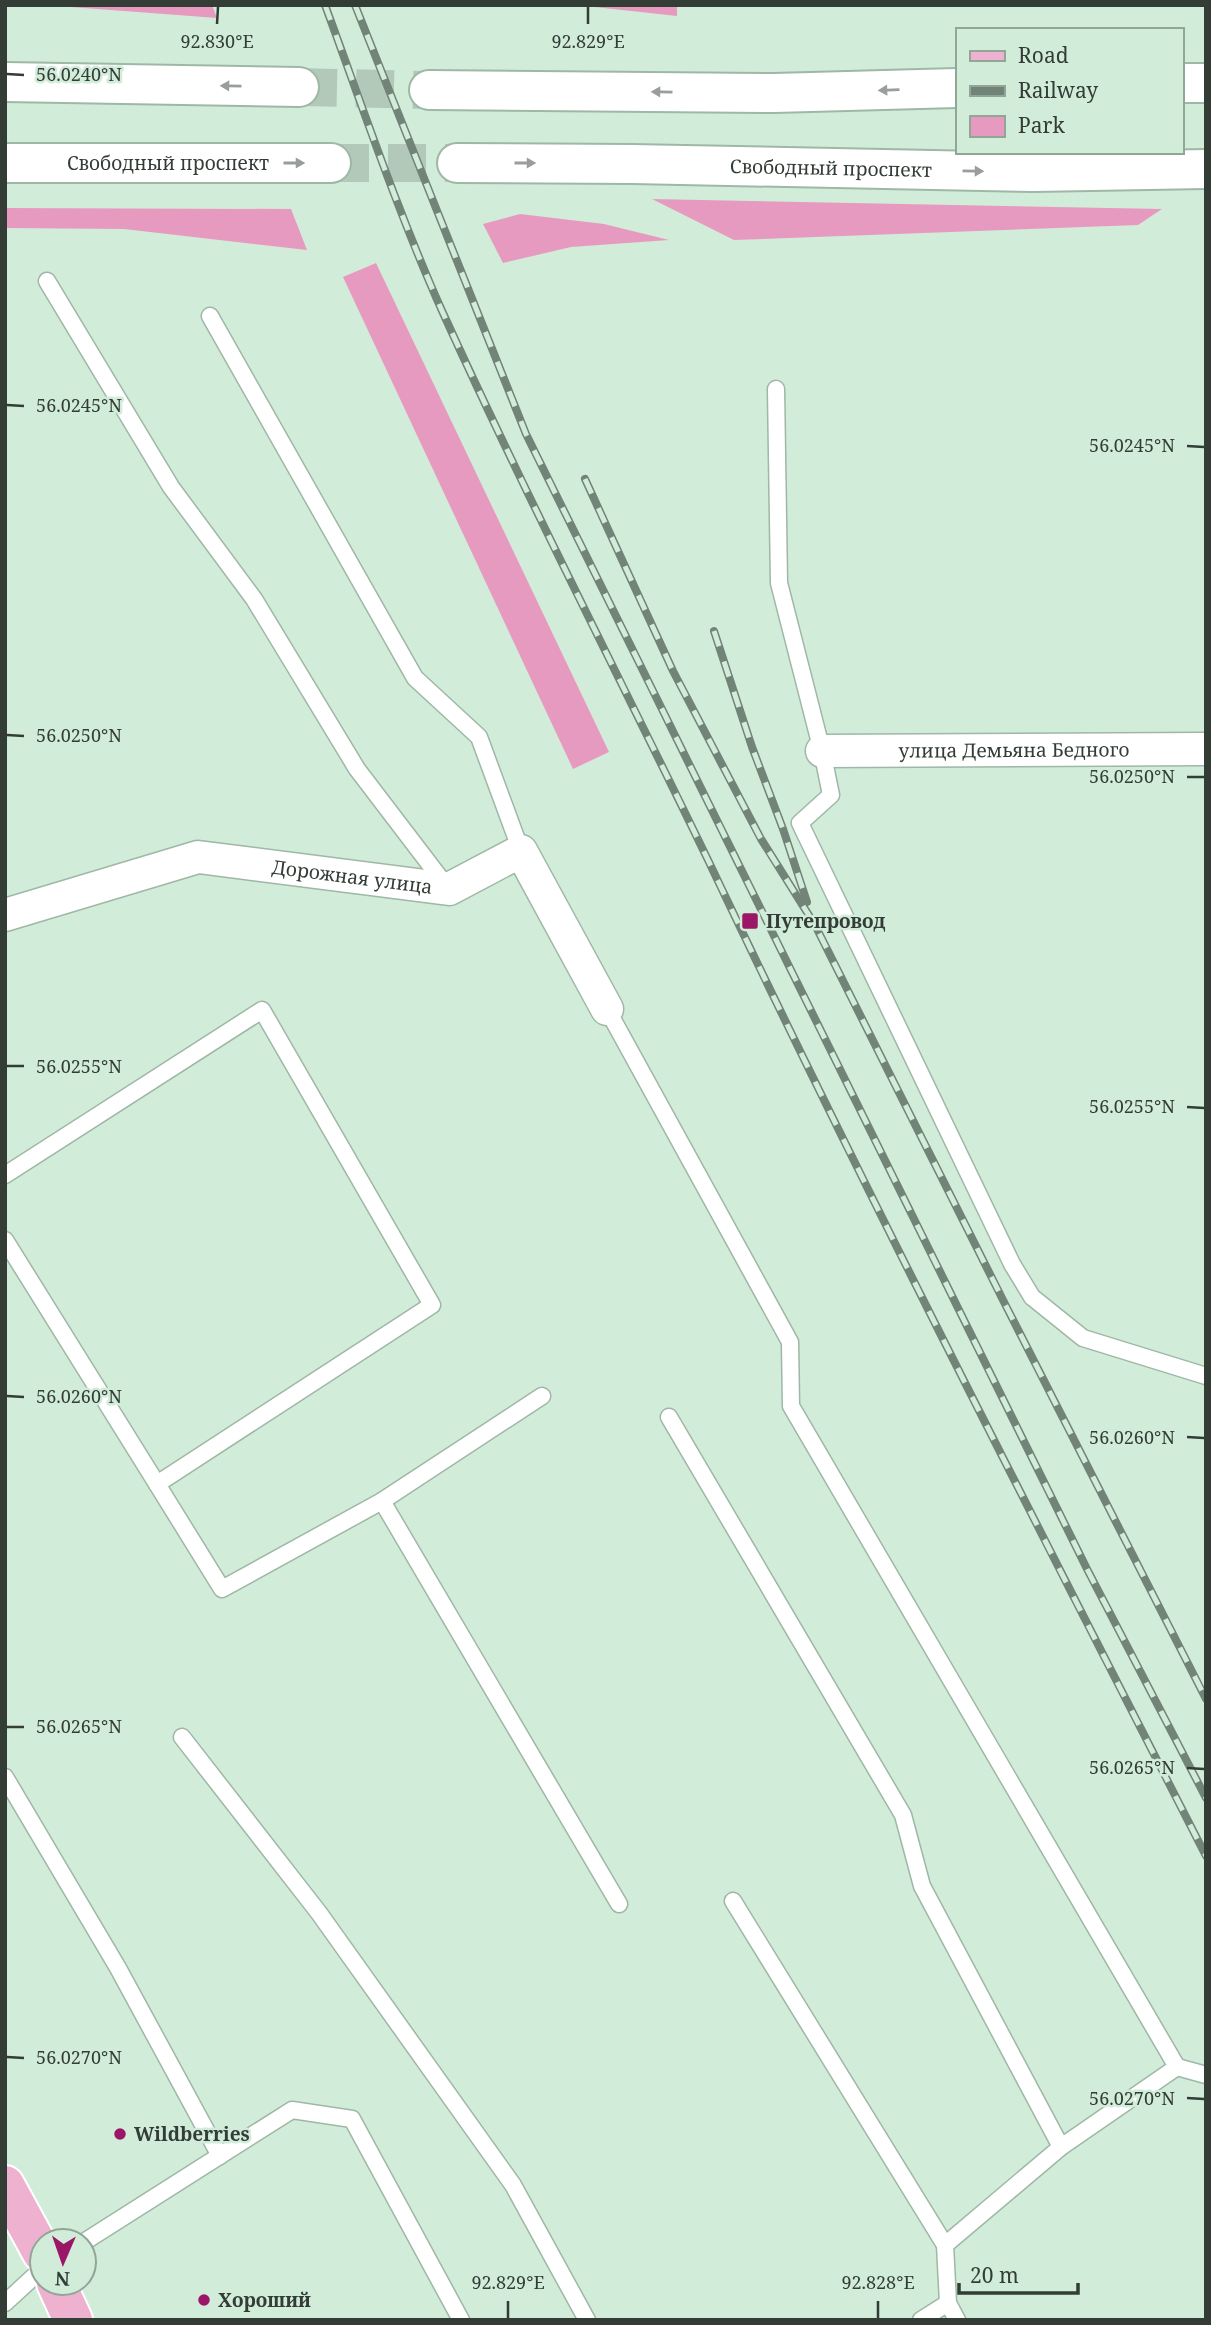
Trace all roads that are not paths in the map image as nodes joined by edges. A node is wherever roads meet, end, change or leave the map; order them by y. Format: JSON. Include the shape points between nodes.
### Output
{"nodes":[{"id":1,"x":5,"y":82,"type":"edge"},
{"id":2,"x":1183,"y":83,"type":"edge"},
{"id":3,"x":1206,"y":83,"type":"edge"},
{"id":4,"x":299,"y":87,"type":"tunnel mouth"},
{"id":5,"x":956,"y":88,"type":"edge"},
{"id":6,"x":429,"y":90,"type":"tunnel mouth"},
{"id":7,"x":5,"y":163,"type":"edge"},
{"id":8,"x":331,"y":163,"type":"tunnel mouth"},
{"id":9,"x":457,"y":163,"type":"tunnel mouth"},
{"id":10,"x":1206,"y":169,"type":"edge"},
{"id":11,"x":47,"y":281,"type":"dead end"},
{"id":12,"x":210,"y":316,"type":"dead end"},
{"id":13,"x":776,"y":389,"type":"dead end"},
{"id":14,"x":1206,"y":749,"type":"edge"},
{"id":15,"x":822,"y":751,"type":"junction"},
{"id":16,"x":521,"y":851,"type":"junction"},
{"id":17,"x":449,"y":889,"type":"junction"},
{"id":18,"x":5,"y":915,"type":"edge"},
{"id":19,"x":607,"y":1009,"type":"joint"},
{"id":20,"x":5,"y":1175,"type":"edge"},
{"id":21,"x":5,"y":1240,"type":"edge"},
{"id":22,"x":1206,"y":1376,"type":"edge"},
{"id":23,"x":542,"y":1396,"type":"dead end"},
{"id":24,"x":669,"y":1418,"type":"dead end"},
{"id":25,"x":157,"y":1484,"type":"junction"},
{"id":26,"x":382,"y":1501,"type":"junction"},
{"id":27,"x":183,"y":1737,"type":"dead end"},
{"id":28,"x":5,"y":1777,"type":"edge"},
{"id":29,"x":733,"y":1901,"type":"dead end"},
{"id":30,"x":619,"y":1904,"type":"dead end"},
{"id":31,"x":1177,"y":2067,"type":"junction"},
{"id":32,"x":1206,"y":2075,"type":"edge"},
{"id":33,"x":1060,"y":2147,"type":"junction"},
{"id":34,"x":220,"y":2157,"type":"junction"},
{"id":35,"x":5,"y":2185,"type":"edge"},
{"id":36,"x":28,"y":2227,"type":"edge"},
{"id":37,"x":98,"y":2233,"type":"edge"},
{"id":38,"x":945,"y":2245,"type":"junction"},
{"id":39,"x":28,"y":2283,"type":"edge"},
{"id":40,"x":63,"y":2297,"type":"edge"},
{"id":41,"x":5,"y":2302,"type":"edge"},
{"id":42,"x":948,"y":2303,"type":"junction"},
{"id":43,"x":73,"y":2320,"type":"edge"},
{"id":44,"x":461,"y":2320,"type":"edge"},
{"id":45,"x":587,"y":2320,"type":"edge"},
{"id":46,"x":921,"y":2320,"type":"edge"},
{"id":47,"x":957,"y":2320,"type":"edge"}],
"edges":[{"from":4,"to":1,"type":"main road","one_way":true},
{"from":2,"to":3,"type":"main road"},
{"from":5,"to":6,"type":"main road","one_way":true,"via":[[774,93]]},
{"from":7,"to":8,"type":"main road","name":"Свободный проспект","one_way":true},
{"from":9,"to":10,"type":"main road","name":"Свободный проспект","one_way":true,"via":[[1034,172]]},
{"from":11,"to":17,"type":"lane","via":[[171,487],[254,599],[357,769]]},
{"from":12,"to":16,"type":"lane","via":[[415,678],[479,737]]},
{"from":13,"to":15,"type":"lane","via":[[779,583]]},
{"from":14,"to":15,"type":"street","name":"улица Демьяна Бедного"},
{"from":15,"to":22,"type":"lane","via":[[831,795],[800,822],[1032,1297],[1083,1338]]},
{"from":16,"to":17,"type":"street","name":"Дорожная улица"},
{"from":16,"to":19,"type":"street"},
{"from":17,"to":18,"type":"street","name":"Дорожная улица","via":[[198,857]]},
{"from":19,"to":31,"type":"lane","via":[[790,1342],[791,1406]]},
{"from":20,"to":25,"type":"lane","via":[[262,1010],[432,1305]]},
{"from":21,"to":25,"type":"lane"},
{"from":23,"to":26,"type":"lane"},
{"from":24,"to":33,"type":"lane","via":[[903,1815],[922,1886]]},
{"from":25,"to":26,"type":"lane","via":[[222,1590]]},
{"from":26,"to":30,"type":"lane"},
{"from":27,"to":45,"type":"lane","via":[[319,1913],[513,2185]]},
{"from":28,"to":34,"type":"lane","via":[[118,1968]]},
{"from":29,"to":38,"type":"lane"},
{"from":31,"to":32,"type":"lane"},
{"from":31,"to":33,"type":"lane"},
{"from":33,"to":38,"type":"lane"},
{"from":34,"to":37,"type":"lane"},
{"from":34,"to":44,"type":"lane","via":[[292,2110],[352,2119]]},
{"from":35,"to":36,"type":"main road"},
{"from":38,"to":42,"type":"lane"},
{"from":39,"to":41,"type":"lane"},
{"from":40,"to":43,"type":"main road"},
{"from":42,"to":46,"type":"lane"},
{"from":42,"to":47,"type":"lane"}]}
